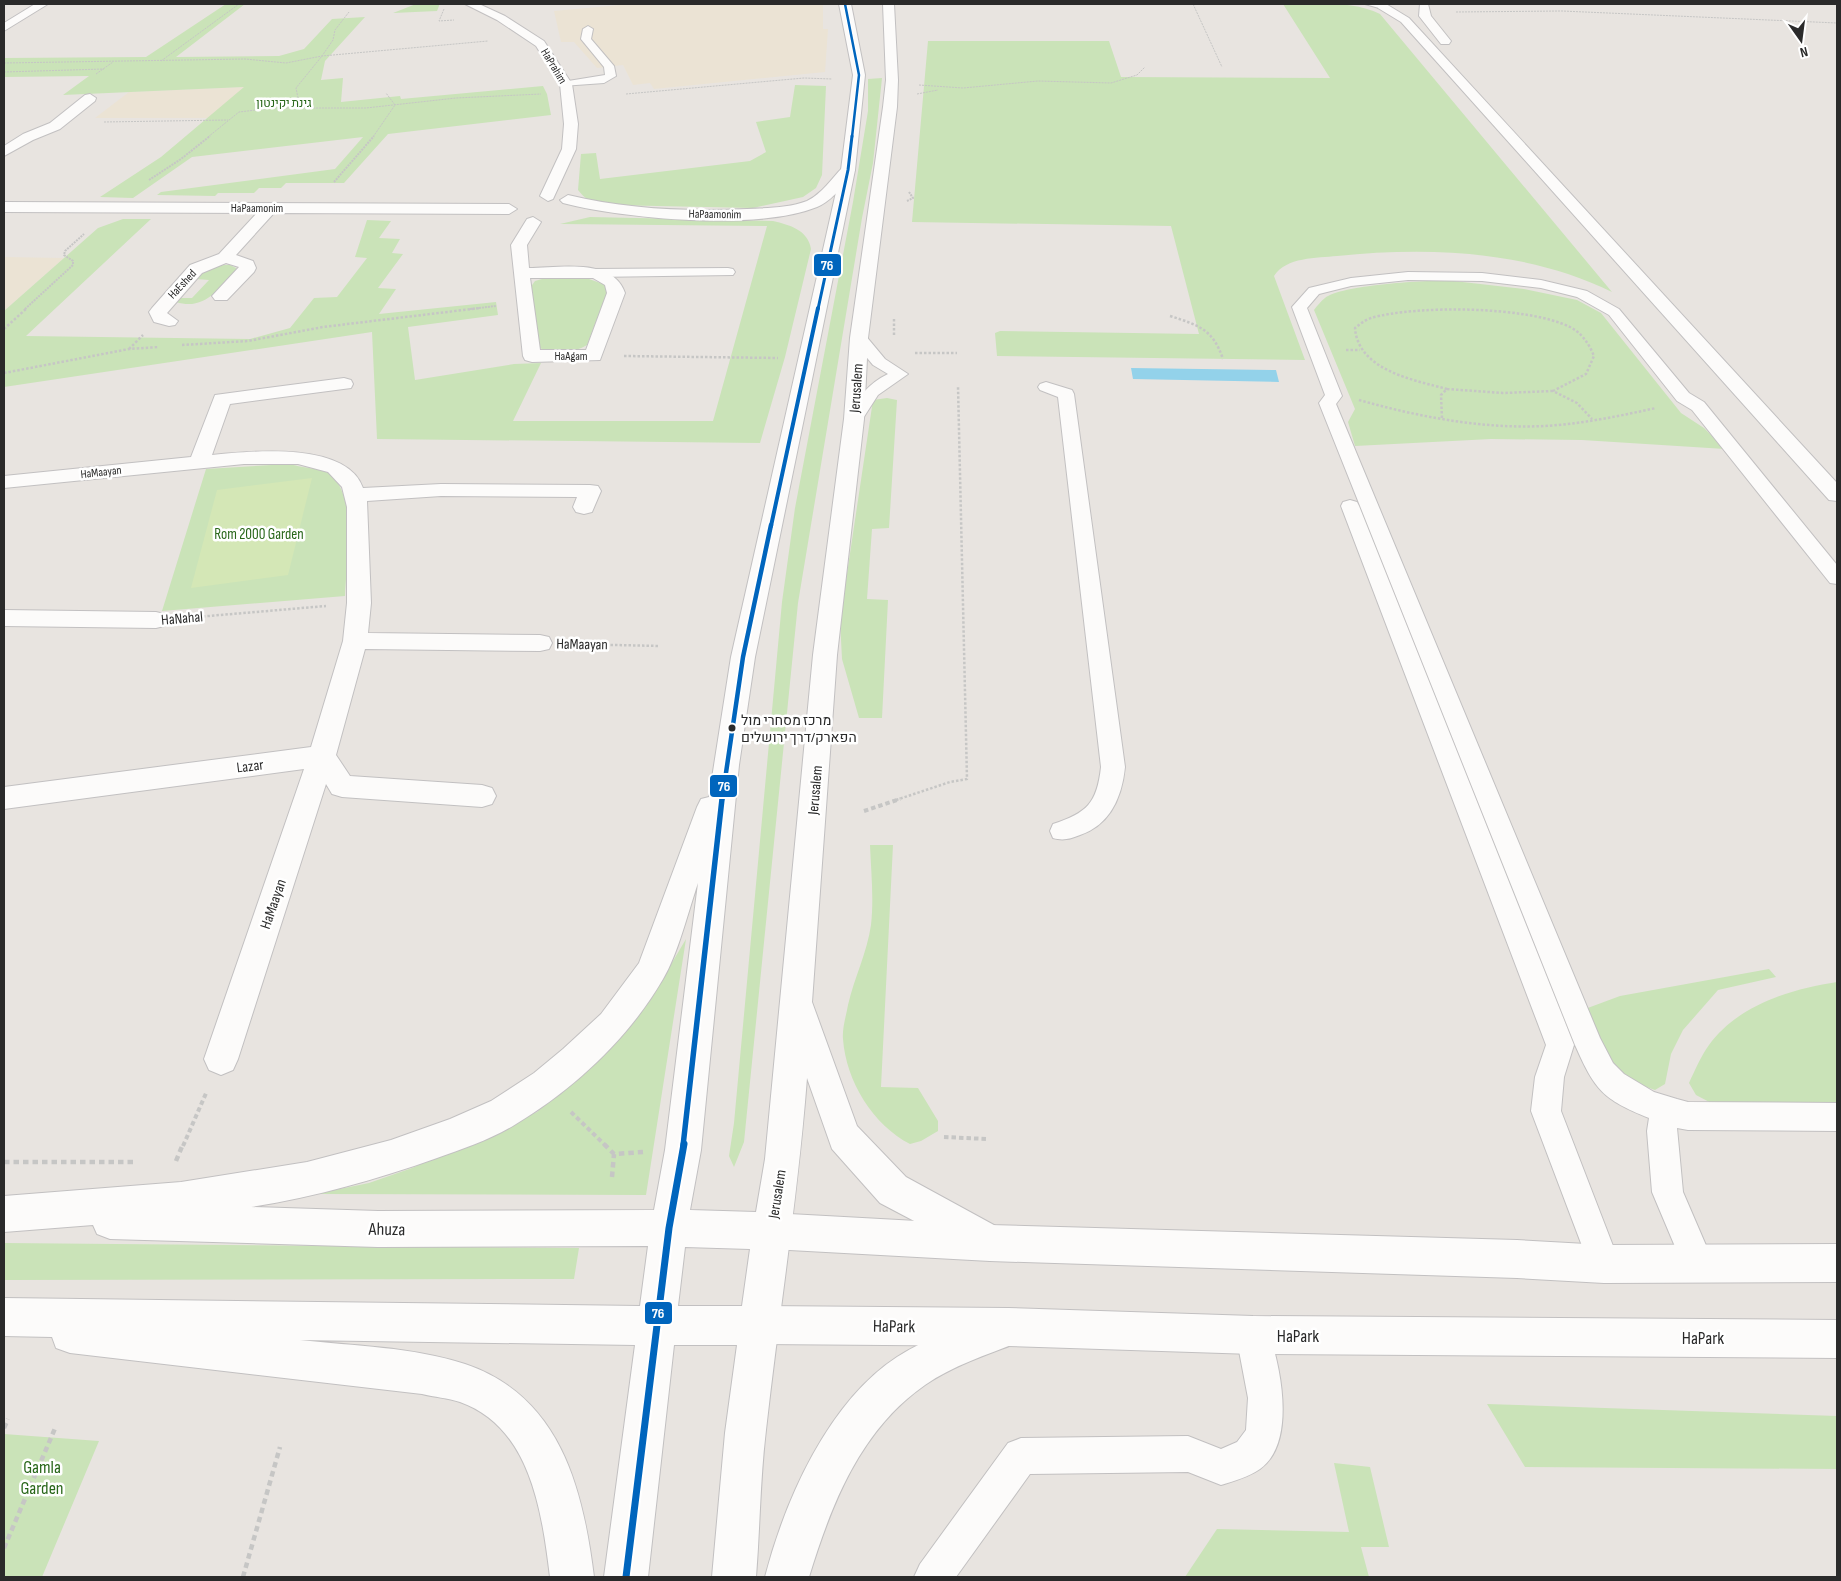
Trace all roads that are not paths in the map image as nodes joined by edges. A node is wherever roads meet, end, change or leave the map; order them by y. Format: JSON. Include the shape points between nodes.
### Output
{"nodes":[{"id":1,"x":42,"y":4,"type":"edge"},
{"id":2,"x":470,"y":4,"type":"edge"},
{"id":3,"x":845,"y":4,"type":"edge"},
{"id":4,"x":889,"y":4,"type":"edge"},
{"id":5,"x":1376,"y":5,"type":"edge"},
{"id":6,"x":1425,"y":6,"type":"edge"},
{"id":7,"x":4,"y":28,"type":"edge"},
{"id":8,"x":588,"y":29,"type":"dead end"},
{"id":9,"x":566,"y":84,"type":"junction"},
{"id":10,"x":90,"y":98,"type":"dead end"},
{"id":11,"x":1510,"y":135,"type":"junction"},
{"id":12,"x":4,"y":152,"type":"edge"},
{"id":13,"x":848,"y":170,"type":"junction"},
{"id":14,"x":548,"y":196,"type":"junction"},
{"id":15,"x":568,"y":200,"type":"junction"},
{"id":16,"x":520,"y":202,"type":"junction"},
{"id":17,"x":4,"y":207,"type":"edge"},
{"id":18,"x":270,"y":208,"type":"junction"},
{"id":19,"x":563,"y":216,"type":"dead end"},
{"id":20,"x":225,"y":257,"type":"junction"},
{"id":21,"x":728,"y":272,"type":"dead end"},
{"id":22,"x":521,"y":273,"type":"junction"},
{"id":23,"x":593,"y":273,"type":"junction"},
{"id":24,"x":221,"y":296,"type":"dead end"},
{"id":25,"x":169,"y":321,"type":"dead end"},
{"id":26,"x":859,"y":338,"type":"junction"},
{"id":27,"x":344,"y":384,"type":"dead end"},
{"id":28,"x":1046,"y":387,"type":"dead end"},
{"id":29,"x":854,"y":419,"type":"junction"},
{"id":30,"x":199,"y":463,"type":"junction"},
{"id":31,"x":4,"y":482,"type":"edge"},
{"id":32,"x":355,"y":495,"type":"junction"},
{"id":33,"x":1837,"y":495,"type":"edge"},
{"id":34,"x":1350,"y":506,"type":"dead end"},
{"id":35,"x":584,"y":507,"type":"dead end"},
{"id":36,"x":1837,"y":578,"type":"edge"},
{"id":37,"x":4,"y":618,"type":"edge"},
{"id":38,"x":156,"y":620,"type":"road end"},
{"id":39,"x":355,"y":641,"type":"junction"},
{"id":40,"x":540,"y":643,"type":"road end"},
{"id":41,"x":322,"y":756,"type":"junction"},
{"id":42,"x":726,"y":766,"type":"junction"},
{"id":43,"x":482,"y":796,"type":"dead end"},
{"id":44,"x":4,"y":798,"type":"edge"},
{"id":45,"x":1062,"y":831,"type":"dead end"},
{"id":46,"x":796,"y":1002,"type":"junction"},
{"id":47,"x":221,"y":1059,"type":"road end"},
{"id":48,"x":1665,"y":1111,"type":"junction"},
{"id":49,"x":1837,"y":1117,"type":"edge"},
{"id":50,"x":4,"y":1214,"type":"edge"},
{"id":51,"x":4,"y":1220,"type":"edge"},
{"id":52,"x":669,"y":1228,"type":"junction"},
{"id":53,"x":771,"y":1231,"type":"junction"},
{"id":54,"x":990,"y":1243,"type":"junction"},
{"id":55,"x":1837,"y":1263,"type":"edge"},
{"id":56,"x":1604,"y":1264,"type":"junction"},
{"id":57,"x":1698,"y":1264,"type":"junction"},
{"id":58,"x":4,"y":1317,"type":"edge"},
{"id":59,"x":760,"y":1325,"type":"junction"},
{"id":60,"x":4,"y":1326,"type":"edge"},
{"id":61,"x":658,"y":1326,"type":"junction"},
{"id":62,"x":1008,"y":1327,"type":"junction"},
{"id":63,"x":1253,"y":1335,"type":"junction"},
{"id":64,"x":1837,"y":1339,"type":"edge"},
{"id":65,"x":572,"y":1577,"type":"edge"},
{"id":66,"x":626,"y":1577,"type":"edge"},
{"id":67,"x":734,"y":1577,"type":"edge"},
{"id":68,"x":787,"y":1577,"type":"edge"},
{"id":69,"x":932,"y":1577,"type":"edge"}],
"edges":[{"from":1,"to":7,"type":"street"},
{"from":2,"to":9,"type":"street","name":"HaPrahim","via":[[501,18],[540,44]]},
{"from":3,"to":13,"type":"street","via":[[859,75]]},
{"from":4,"to":26,"type":"street","name":"Jerusalem","via":[[892,89]]},
{"from":5,"to":6,"type":"street","via":[[1401,9]]},
{"from":5,"to":11,"type":"street","via":[[1405,20]]},
{"from":6,"to":11,"type":"street"},
{"from":8,"to":9,"type":"lane","via":[[586,39],[609,66],[611,76],[604,80]]},
{"from":9,"to":14,"type":"street","name":"HaPrahim","via":[[571,124],[569,149]]},
{"from":10,"to":12,"type":"street","via":[[46,131]]},
{"from":11,"to":33,"type":"street"},
{"from":13,"to":15,"type":"street","name":"HaPaamonim","via":[[812,204],[777,212],[676,213],[604,208]]},
{"from":13,"to":42,"type":"street","via":[[743,657]]},
{"from":14,"to":15,"type":"street","name":"HaPaamonim"},
{"from":14,"to":16,"type":"street","name":"HaPaamonim"},
{"from":15,"to":19,"type":"street","via":[[572,208]]},
{"from":16,"to":18,"type":"street","name":"HaPaamonim"},
{"from":16,"to":22,"type":"street","name":"HaAgam","via":[[508,213],[515,220],[540,222],[518,244]]},
{"from":17,"to":18,"type":"street","name":"HaPaamonim"},
{"from":18,"to":20,"type":"street","name":"HaEshed"},
{"from":20,"to":24,"type":"street","via":[[241,260],[248,268]]},
{"from":20,"to":25,"type":"street","name":"HaEshed","via":[[196,269],[165,303],[158,312],[160,318]]},
{"from":21,"to":23,"type":"lane"},
{"from":22,"to":23,"type":"street"},
{"from":22,"to":23,"type":"street","name":"HaAgam","via":[[532,356],[593,356],[616,293],[609,280]]},
{"from":26,"to":29,"type":"street","name":"Jerusalem"},
{"from":26,"to":29,"type":"lane","via":[[879,362],[900,374],[871,390]]},
{"from":27,"to":30,"type":"street","via":[[222,399]]},
{"from":28,"to":45,"type":"lane","via":[[1066,394],[1113,767],[1112,787],[1107,800],[1080,827]]},
{"from":29,"to":46,"type":"street","name":"Jerusalem","via":[[826,655]]},
{"from":30,"to":31,"type":"street","name":"HaMaayan"},
{"from":30,"to":32,"type":"street","name":"HaMaayan","via":[[244,458],[299,458],[335,468],[352,485]]},
{"from":32,"to":35,"type":"street","via":[[441,490],[590,491]]},
{"from":32,"to":39,"type":"street","name":"HaMaayan","via":[[358,507],[359,603]]},
{"from":34,"to":56,"type":"lane","via":[[1560,1046],[1546,1087],[1546,1111]]},
{"from":36,"to":48,"type":"lane","via":[[1698,406],[1683,397],[1614,312],[1582,294],[1541,284],[1444,275],[1351,282],[1314,291],[1299,307],[1334,396],[1327,402],[1589,1045],[1604,1075],[1632,1096]]},
{"from":37,"to":38,"type":"street","name":"HaNahal"},
{"from":39,"to":40,"type":"street","name":"HaMaayan"},
{"from":39,"to":41,"type":"street","name":"HaMaayan"},
{"from":41,"to":43,"type":"street","via":[[342,786]]},
{"from":41,"to":44,"type":"street","name":"Lazar"},
{"from":41,"to":47,"type":"street","name":"HaMaayan"},
{"from":42,"to":50,"type":"street","via":[[652,970],[612,1024],[575,1060],[503,1113],[454,1135],[391,1157],[307,1180],[181,1200]]},
{"from":42,"to":52,"type":"street","via":[[683,1150]]},
{"from":46,"to":53,"type":"street","name":"Jerusalem","via":[[782,1159]]},
{"from":46,"to":54,"type":"street","via":[[844,1137],[893,1190]]},
{"from":48,"to":49,"type":"lane","via":[[1688,1116]]},
{"from":48,"to":57,"type":"lane","via":[[1662,1131],[1668,1192]]},
{"from":51,"to":52,"type":"street","name":"Ahuza","via":[[378,1229]]},
{"from":52,"to":53,"type":"street","name":"Ahuza"},
{"from":52,"to":61,"type":"street"},
{"from":53,"to":54,"type":"street"},
{"from":53,"to":59,"type":"street","name":"Jerusalem"},
{"from":54,"to":56,"type":"street"},
{"from":55,"to":57,"type":"street"},
{"from":56,"to":57,"type":"street"},
{"from":58,"to":61,"type":"street"},
{"from":59,"to":61,"type":"street"},
{"from":59,"to":62,"type":"street","name":"HaPark"},
{"from":59,"to":67,"type":"street","name":"Jerusalem","via":[[745,1433]]},
{"from":60,"to":65,"type":"street","via":[[422,1374],[470,1386],[502,1403],[534,1439],[555,1480],[569,1545]]},
{"from":61,"to":66,"type":"street"},
{"from":62,"to":63,"type":"street","name":"HaPark"},
{"from":62,"to":68,"type":"street","via":[[910,1372],[880,1397],[836,1453]]},
{"from":63,"to":64,"type":"street","name":"HaPark"},
{"from":63,"to":69,"type":"lane","via":[[1266,1408],[1263,1438],[1248,1457],[1221,1467],[1188,1454],[1021,1456]]}]}
